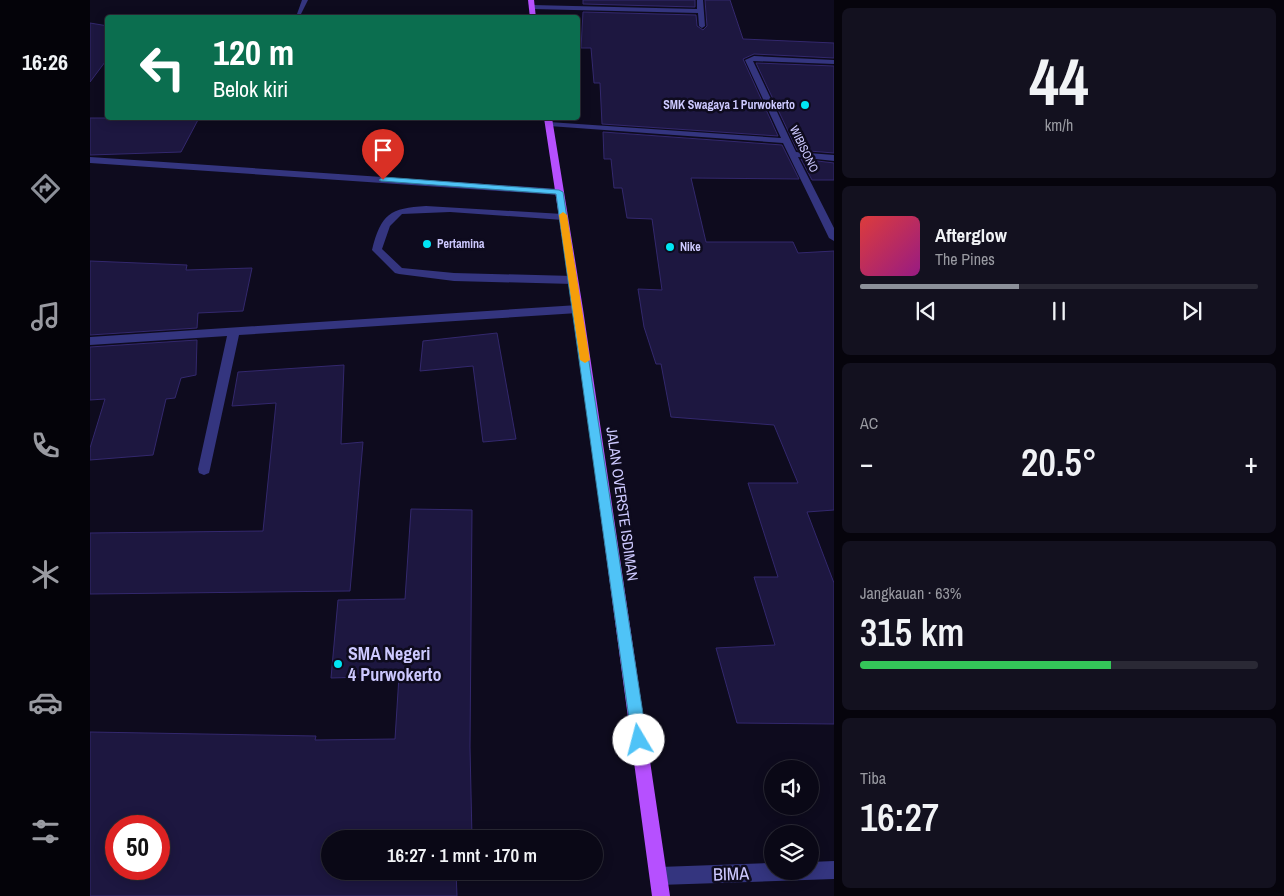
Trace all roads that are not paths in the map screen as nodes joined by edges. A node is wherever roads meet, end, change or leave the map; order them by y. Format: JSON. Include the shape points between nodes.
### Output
{"nodes":[{"id":1,"x":304,"y":0,"type":"edge"},
{"id":2,"x":700,"y":0,"type":"edge"},
{"id":3,"x":532,"y":3,"type":"edge"},
{"id":4,"x":701,"y":11,"type":"junction"},
{"id":5,"x":299,"y":13,"type":"dead end"},
{"id":6,"x":702,"y":26,"type":"dead end"},
{"id":7,"x":834,"y":62,"type":"edge"},
{"id":8,"x":549,"y":121,"type":"edge"},
{"id":9,"x":786,"y":142,"type":"junction"},
{"id":10,"x":792,"y":154,"type":"junction"},
{"id":11,"x":834,"y":158,"type":"edge"},
{"id":12,"x":90,"y":160,"type":"edge"},
{"id":13,"x":559,"y":192,"type":"junction"},
{"id":14,"x":563,"y":217,"type":"junction"},
{"id":15,"x":834,"y":238,"type":"edge"},
{"id":16,"x":573,"y":280,"type":"junction"},
{"id":17,"x":578,"y":309,"type":"junction"},
{"id":18,"x":234,"y":331,"type":"junction"},
{"id":19,"x":90,"y":341,"type":"edge"},
{"id":20,"x":204,"y":469,"type":"dead end"},
{"id":21,"x":834,"y":870,"type":"edge"},
{"id":22,"x":819,"y":871,"type":"edge"},
{"id":23,"x":764,"y":872,"type":"edge"},
{"id":24,"x":658,"y":876,"type":"junction"},
{"id":25,"x":662,"y":896,"type":"edge"}],
"edges":[{"from":1,"to":5,"type":"street"},
{"from":2,"to":4,"type":"street"},
{"from":3,"to":4,"type":"street"},
{"from":4,"to":6,"type":"street"},
{"from":7,"to":9,"type":"street","name":"WIBISONO","via":[[749,60]]},
{"from":8,"to":9,"type":"street"},
{"from":8,"to":13,"type":"main road","name":"JALAN OVERSTE ISDIMAN"},
{"from":9,"to":10,"type":"street","name":"WIBISONO"},
{"from":10,"to":11,"type":"street"},
{"from":10,"to":15,"type":"street","name":"WIBISONO"},
{"from":12,"to":13,"type":"street"},
{"from":13,"to":14,"type":"main road","name":"JALAN OVERSTE ISDIMAN"},
{"from":14,"to":16,"type":"main road","name":"JALAN OVERSTE ISDIMAN"},
{"from":14,"to":16,"type":"street","via":[[432,209],[400,211],[383,226],[377,250],[399,270],[454,277]]},
{"from":16,"to":17,"type":"main road","name":"JALAN OVERSTE ISDIMAN"},
{"from":17,"to":18,"type":"street"},
{"from":17,"to":24,"type":"main road","name":"JALAN OVERSTE ISDIMAN"},
{"from":18,"to":19,"type":"street"},
{"from":18,"to":20,"type":"street"},
{"from":21,"to":22,"type":"street"},
{"from":23,"to":24,"type":"street","name":"BIMA"},
{"from":24,"to":25,"type":"main road","name":"JALAN OVERSTE ISDIMAN"}]}
